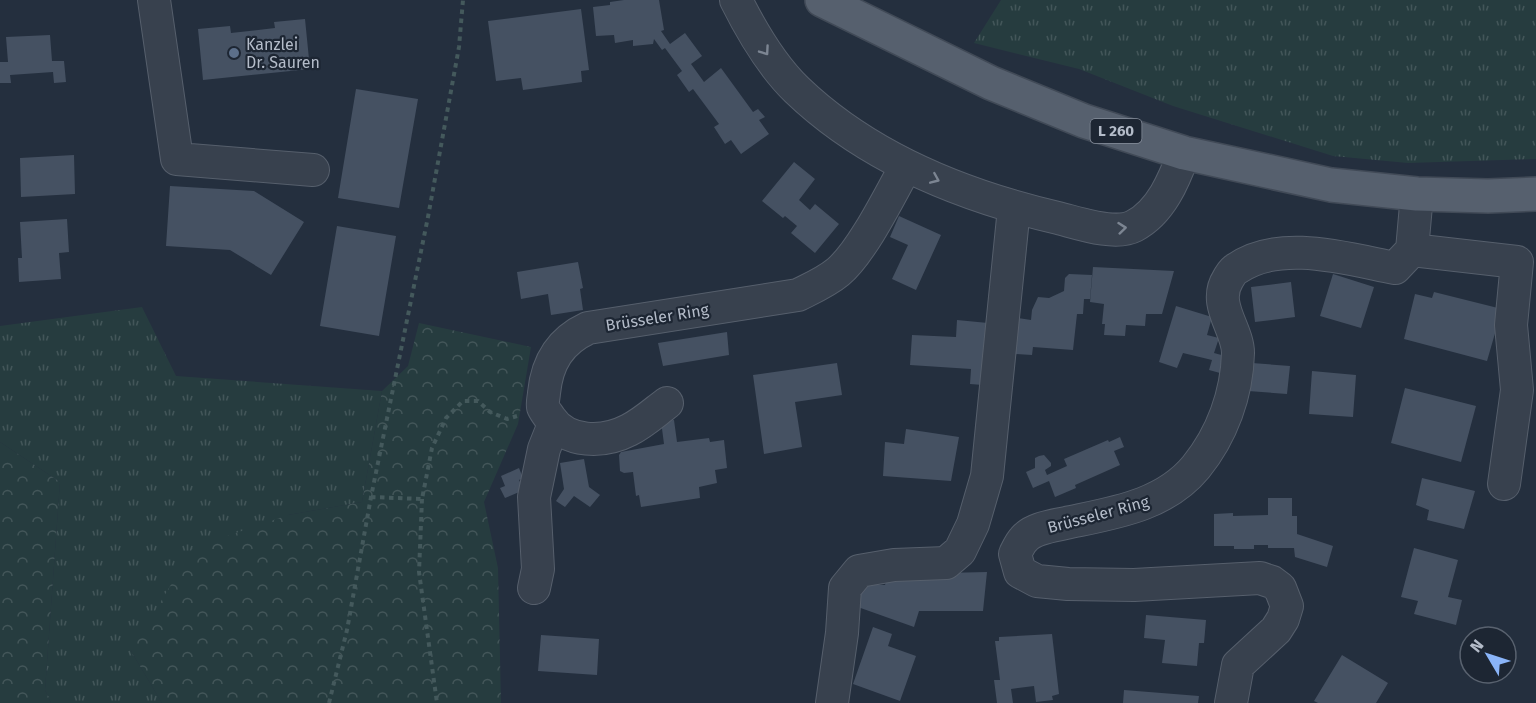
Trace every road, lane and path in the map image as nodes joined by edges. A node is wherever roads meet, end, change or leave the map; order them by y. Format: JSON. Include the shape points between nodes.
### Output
{"nodes":[{"id":1,"x":154,"y":0,"type":"edge"},
{"id":2,"x":463,"y":0,"type":"edge"},
{"id":3,"x":736,"y":0,"type":"edge"},
{"id":4,"x":822,"y":0,"type":"edge"},
{"id":5,"x":1184,"y":153,"type":"junction"},
{"id":6,"x":906,"y":166,"type":"junction"},
{"id":7,"x":314,"y":170,"type":"dead end"},
{"id":8,"x":1417,"y":194,"type":"junction"},
{"id":9,"x":1536,"y":194,"type":"edge"},
{"id":10,"x":1014,"y":208,"type":"junction"},
{"id":11,"x":1412,"y":250,"type":"junction"},
{"id":12,"x":1527,"y":263,"type":"edge"},
{"id":13,"x":667,"y":403,"type":"dead end"},
{"id":14,"x":490,"y":412,"type":"dead end"},
{"id":15,"x":554,"y":424,"type":"junction"},
{"id":16,"x":1504,"y":484,"type":"dead end"},
{"id":17,"x":371,"y":497,"type":"junction"},
{"id":18,"x":422,"y":499,"type":"junction"},
{"id":19,"x":534,"y":588,"type":"dead end"},
{"id":20,"x":329,"y":703,"type":"edge"},
{"id":21,"x":437,"y":703,"type":"edge"},
{"id":22,"x":832,"y":703,"type":"edge"},
{"id":23,"x":1231,"y":703,"type":"edge"}],
"edges":[{"from":1,"to":7,"type":"street","via":[[177,159]]},
{"from":2,"to":17,"type":"path","via":[[446,123]]},
{"from":3,"to":6,"type":"street","one_way":true,"via":[[765,52],[796,89],[847,131]]},
{"from":4,"to":5,"type":"main road","number":"L 260","via":[[991,83],[1084,121]]},
{"from":5,"to":8,"type":"main road","number":"L 260","via":[[1331,185]]},
{"from":10,"to":5,"type":"street","one_way":true,"via":[[1107,230],[1133,227],[1152,211],[1171,186]]},
{"from":6,"to":10,"type":"street","one_way":true},
{"from":6,"to":15,"type":"street","name":"Brüsseler Ring","via":[[858,248],[821,285],[798,295],[588,328],[575,334],[561,345],[545,381],[543,407]]},
{"from":8,"to":9,"type":"main road","number":"L 260"},
{"from":8,"to":11,"type":"street"},
{"from":10,"to":22,"type":"street","via":[[987,476],[973,524],[960,551],[946,563],[859,571],[844,588]]},
{"from":11,"to":12,"type":"street"},
{"from":11,"to":23,"type":"street","name":"Brüsseler Ring","via":[[1395,268],[1299,252],[1256,258],[1233,270],[1223,287],[1224,308],[1238,351],[1234,394],[1218,434],[1196,467],[1165,495],[1128,510],[1043,528],[1024,537],[1015,554],[1020,572],[1037,581],[1134,585],[1260,578],[1272,582],[1280,588],[1287,606],[1284,619],[1239,665]]},
{"from":12,"to":16,"type":"street","via":[[1511,326],[1516,390]]},
{"from":13,"to":15,"type":"street","via":[[629,431],[597,440],[572,437]]},
{"from":14,"to":18,"type":"path","via":[[478,401],[463,401],[446,417],[432,448]]},
{"from":15,"to":19,"type":"street","via":[[544,449],[534,497],[538,569]]},
{"from":17,"to":18,"type":"path"},
{"from":17,"to":20,"type":"path","via":[[347,630]]},
{"from":18,"to":21,"type":"path","via":[[419,572]]}]}
